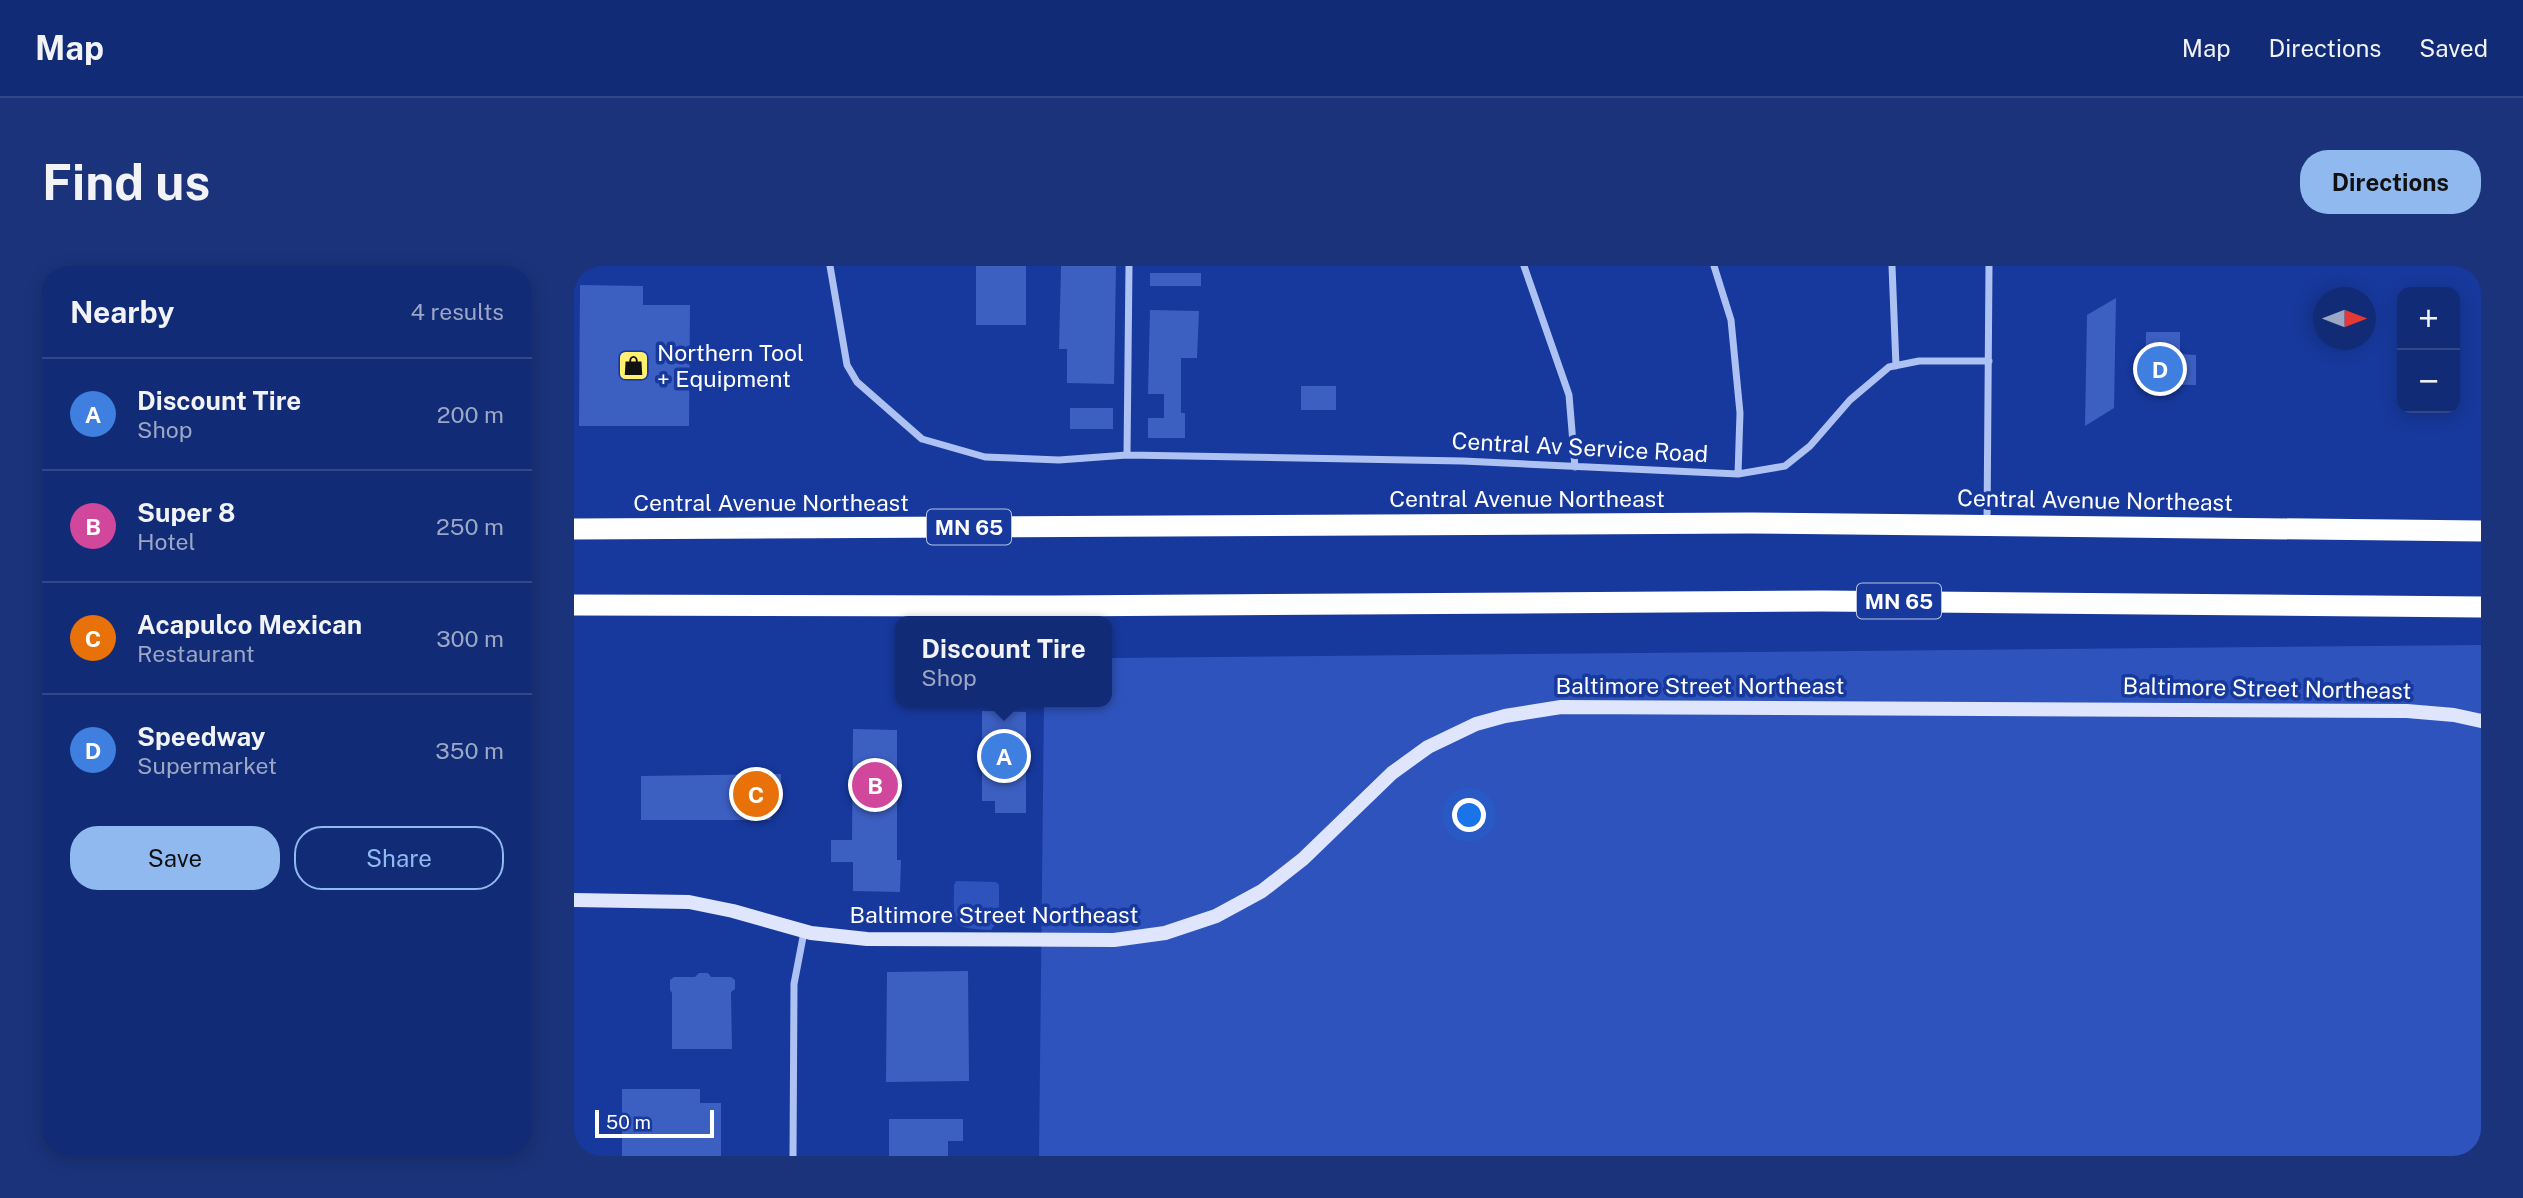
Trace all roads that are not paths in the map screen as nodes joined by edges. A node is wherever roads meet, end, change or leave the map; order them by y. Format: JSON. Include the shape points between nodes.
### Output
{"nodes":[{"id":1,"x":831,"y":266,"type":"edge"},
{"id":2,"x":1129,"y":266,"type":"edge"},
{"id":3,"x":1524,"y":266,"type":"edge"},
{"id":4,"x":1714,"y":266,"type":"edge"},
{"id":5,"x":1892,"y":266,"type":"edge"},
{"id":6,"x":1989,"y":266,"type":"edge"},
{"id":7,"x":1989,"y":361,"type":"junction"},
{"id":8,"x":1896,"y":366,"type":"junction"},
{"id":9,"x":1127,"y":456,"type":"junction"},
{"id":10,"x":1575,"y":467,"type":"junction"},
{"id":11,"x":1738,"y":474,"type":"junction"},
{"id":12,"x":1987,"y":525,"type":"junction"},
{"id":13,"x":574,"y":528,"type":"edge"},
{"id":14,"x":2481,"y":531,"type":"edge"},
{"id":15,"x":574,"y":605,"type":"edge"},
{"id":16,"x":2481,"y":607,"type":"edge"},
{"id":17,"x":2481,"y":721,"type":"edge"},
{"id":18,"x":574,"y":900,"type":"edge"},
{"id":19,"x":804,"y":932,"type":"junction"},
{"id":20,"x":793,"y":1156,"type":"edge"}],
"edges":[{"from":1,"to":9,"type":"street","name":"Central Av Service Road","via":[[847,365],[858,382],[922,439],[985,457],[1059,460]]},
{"from":2,"to":9,"type":"street"},
{"from":3,"to":10,"type":"street","via":[[1569,395]]},
{"from":4,"to":11,"type":"street","via":[[1731,320],[1740,413]]},
{"from":5,"to":8,"type":"street"},
{"from":6,"to":7,"type":"street"},
{"from":7,"to":8,"type":"street","name":"Central Av Service Road","via":[[1919,361]]},
{"from":7,"to":12,"type":"street"},
{"from":8,"to":11,"type":"street","name":"Central Av Service Road","via":[[1869,382],[1810,446],[1784,467]]},
{"from":9,"to":10,"type":"street","name":"Central Av Service Road"},
{"from":10,"to":11,"type":"street","name":"Central Av Service Road"},
{"from":12,"to":13,"type":"highway","name":"Central Avenue Northeast","number":"MN 65"},
{"from":12,"to":14,"type":"highway","name":"Central Avenue Northeast","number":"MN 65"},
{"from":15,"to":16,"type":"highway","number":"MN 65","via":[[1851,601]]},
{"from":17,"to":19,"type":"street","name":"Baltimore Street Northeast","via":[[2407,711],[1587,706],[1534,710],[1476,724],[1428,747],[1392,773],[1286,873],[1239,905],[1188,927],[1139,937],[1060,940],[867,939]]},
{"from":18,"to":19,"type":"street","name":"Baltimore Street Northeast","via":[[689,902]]},
{"from":19,"to":20,"type":"street","via":[[794,984]]}]}
